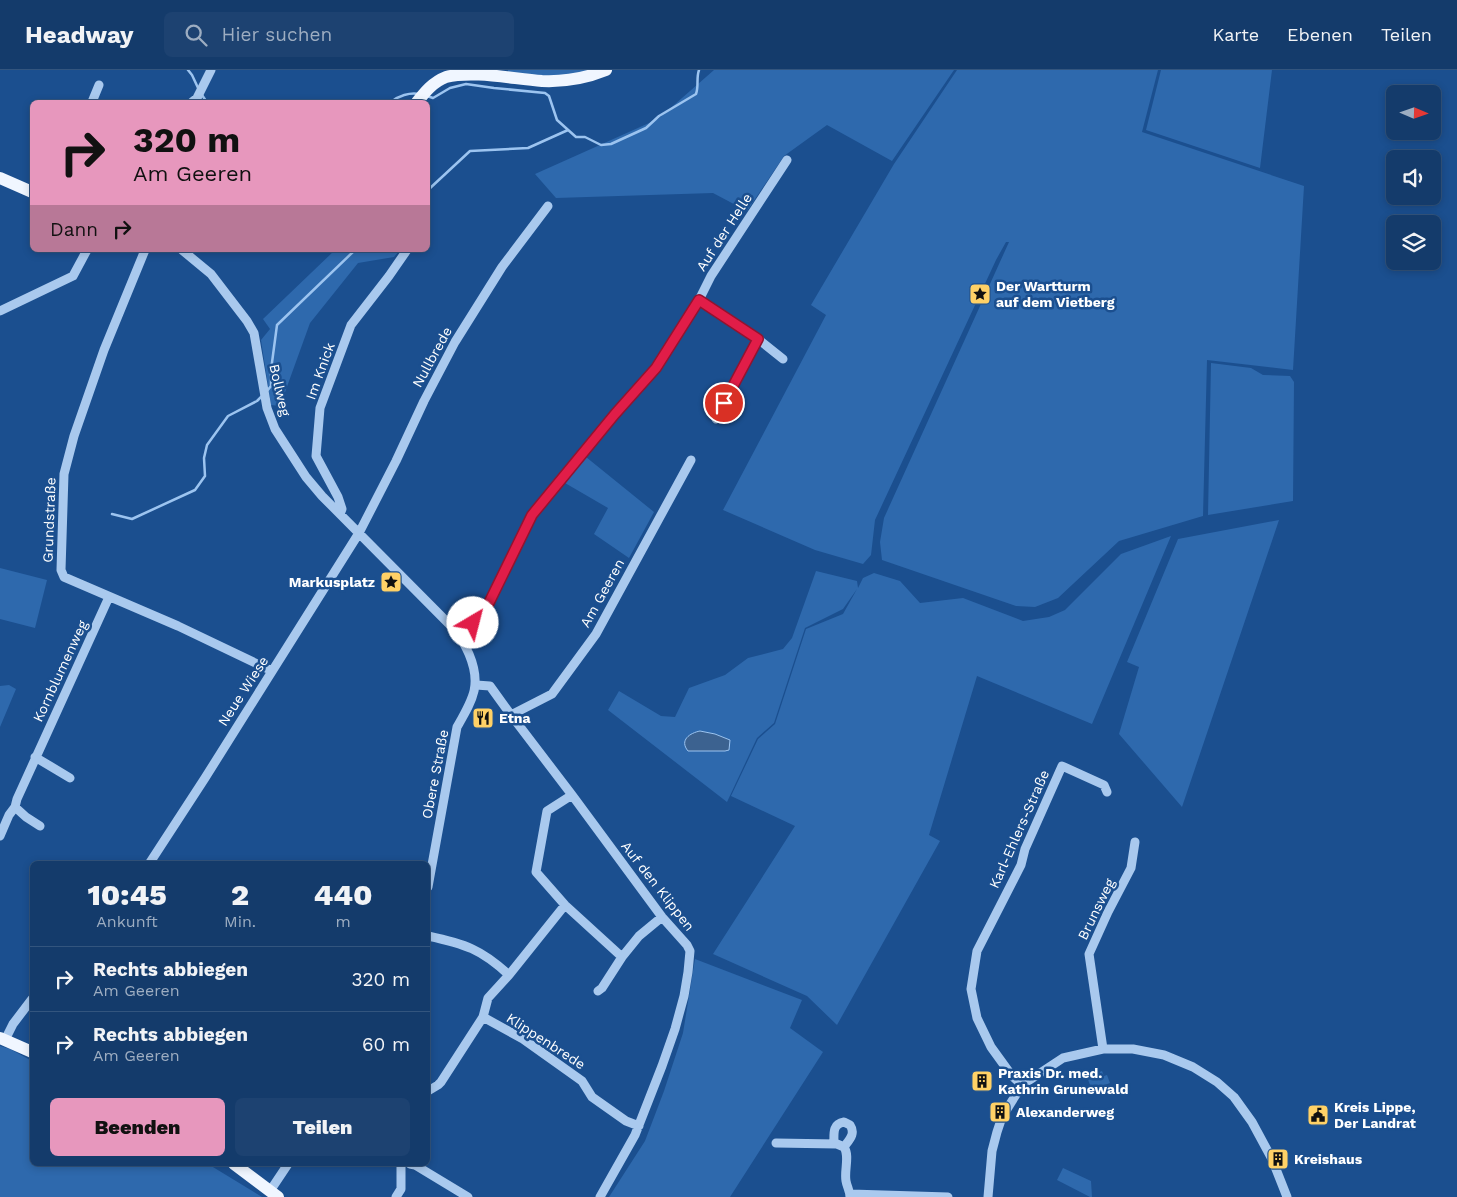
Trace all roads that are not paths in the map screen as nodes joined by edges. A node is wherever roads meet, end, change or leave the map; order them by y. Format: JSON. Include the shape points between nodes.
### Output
{"nodes":[{"id":1,"x":211,"y":70,"type":"edge"},
{"id":2,"x":606,"y":70,"type":"edge"},
{"id":3,"x":504,"y":73,"type":"edge"},
{"id":4,"x":99,"y":85,"type":"dead end"},
{"id":5,"x":93,"y":100,"type":"edge"},
{"id":6,"x":195,"y":100,"type":"edge"},
{"id":7,"x":419,"y":100,"type":"edge"},
{"id":8,"x":787,"y":160,"type":"dead end"},
{"id":9,"x":0,"y":178,"type":"edge"},
{"id":10,"x":30,"y":191,"type":"edge"},
{"id":11,"x":548,"y":206,"type":"dead end"},
{"id":12,"x":86,"y":252,"type":"edge"},
{"id":13,"x":144,"y":252,"type":"edge"},
{"id":14,"x":185,"y":252,"type":"edge"},
{"id":15,"x":406,"y":252,"type":"edge"},
{"id":16,"x":699,"y":300,"type":"junction"},
{"id":17,"x":0,"y":311,"type":"edge"},
{"id":18,"x":758,"y":339,"type":"junction"},
{"id":19,"x":783,"y":358,"type":"dead end"},
{"id":20,"x":716,"y":419,"type":"dead end"},
{"id":21,"x":691,"y":460,"type":"dead end"},
{"id":22,"x":340,"y":514,"type":"junction"},
{"id":23,"x":359,"y":534,"type":"junction"},
{"id":24,"x":109,"y":597,"type":"junction"},
{"id":25,"x":461,"y":637,"type":"junction"},
{"id":26,"x":272,"y":672,"type":"junction"},
{"id":27,"x":476,"y":686,"type":"junction"},
{"id":28,"x":511,"y":715,"type":"junction"},
{"id":29,"x":35,"y":757,"type":"junction"},
{"id":30,"x":70,"y":778,"type":"dead end"},
{"id":31,"x":1107,"y":792,"type":"dead end"},
{"id":32,"x":572,"y":795,"type":"junction"},
{"id":33,"x":15,"y":807,"type":"junction"},
{"id":34,"x":40,"y":826,"type":"dead end"},
{"id":35,"x":0,"y":836,"type":"edge"},
{"id":36,"x":1135,"y":842,"type":"dead end"},
{"id":37,"x":151,"y":861,"type":"edge"},
{"id":38,"x":430,"y":876,"type":"edge"},
{"id":39,"x":565,"y":904,"type":"junction"},
{"id":40,"x":662,"y":917,"type":"junction"},
{"id":41,"x":430,"y":936,"type":"edge"},
{"id":42,"x":622,"y":957,"type":"junction"},
{"id":43,"x":509,"y":975,"type":"junction"},
{"id":44,"x":598,"y":991,"type":"dead end"},
{"id":45,"x":30,"y":1002,"type":"edge"},
{"id":46,"x":483,"y":1017,"type":"junction"},
{"id":47,"x":2,"y":1039,"type":"edge"},
{"id":48,"x":1102,"y":1049,"type":"junction"},
{"id":49,"x":30,"y":1051,"type":"edge"},
{"id":50,"x":1022,"y":1084,"type":"junction"},
{"id":51,"x":430,"y":1090,"type":"edge"},
{"id":52,"x":639,"y":1126,"type":"junction"},
{"id":53,"x":776,"y":1143,"type":"dead end"},
{"id":54,"x":834,"y":1144,"type":"junction"},
{"id":55,"x":844,"y":1147,"type":"junction"},
{"id":56,"x":237,"y":1166,"type":"edge"},
{"id":57,"x":287,"y":1166,"type":"edge"},
{"id":58,"x":401,"y":1166,"type":"edge"},
{"id":59,"x":417,"y":1166,"type":"edge"},
{"id":60,"x":274,"y":1194,"type":"edge"},
{"id":61,"x":850,"y":1196,"type":"edge"},
{"id":62,"x":396,"y":1197,"type":"edge"},
{"id":63,"x":468,"y":1197,"type":"edge"},
{"id":64,"x":600,"y":1197,"type":"edge"},
{"id":65,"x":948,"y":1197,"type":"edge"},
{"id":66,"x":988,"y":1197,"type":"edge"},
{"id":67,"x":1287,"y":1197,"type":"edge"}],
"edges":[{"from":1,"to":6,"type":"street"},
{"from":2,"to":3,"type":"main road","via":[[579,80],[560,81],[541,81]]},
{"from":3,"to":7,"type":"main road","via":[[453,75],[435,82]]},
{"from":4,"to":5,"type":"street"},
{"from":8,"to":16,"type":"street","name":"Auf der Helle","via":[[711,276]]},
{"from":9,"to":10,"type":"main road"},
{"from":11,"to":23,"type":"street","name":"Nullbrede","via":[[502,267],[455,342]]},
{"from":12,"to":17,"type":"street","via":[[73,276]]},
{"from":13,"to":24,"type":"street","name":"Grundstraße","via":[[104,350],[64,474],[61,570],[64,577]]},
{"from":14,"to":22,"type":"street","name":"Bollweg","via":[[211,274],[247,321],[254,333],[267,408],[275,429],[306,477]]},
{"from":15,"to":22,"type":"street","name":"Im Knick","via":[[351,325],[320,408],[316,456],[338,497],[342,509]]},
{"from":16,"to":18,"type":"street"},
{"from":16,"to":25,"type":"street","name":"Auf der Helle","via":[[656,368],[532,515],[486,609]]},
{"from":18,"to":19,"type":"street"},
{"from":18,"to":20,"type":"street"},
{"from":21,"to":28,"type":"street","name":"Am Geeren","via":[[596,634],[552,694]]},
{"from":22,"to":23,"type":"street","name":"Bollweg"},
{"from":23,"to":25,"type":"street"},
{"from":23,"to":26,"type":"street","name":"Neue Wiese"},
{"from":24,"to":26,"type":"street","name":"Grundstraße"},
{"from":24,"to":29,"type":"street","name":"Kornblumenweg"},
{"from":25,"to":27,"type":"street","via":[[474,667]]},
{"from":26,"to":37,"type":"street","name":"Neue Wiese"},
{"from":27,"to":28,"type":"street","name":"Auf den Klippen","via":[[490,686]]},
{"from":27,"to":38,"type":"street","name":"Obere Straße","via":[[457,727]]},
{"from":28,"to":32,"type":"street","name":"Auf den Klippen"},
{"from":29,"to":30,"type":"street"},
{"from":29,"to":33,"type":"street","name":"Kornblumenweg"},
{"from":31,"to":50,"type":"street","name":"Karl-Ehlers-Straße","via":[[1104,785],[1062,766],[1021,865],[977,950],[971,989],[977,1018],[991,1047],[1012,1076]]},
{"from":32,"to":39,"type":"street","via":[[547,811],[536,872]]},
{"from":32,"to":40,"type":"street","name":"Auf den Klippen"},
{"from":33,"to":34,"type":"street"},
{"from":33,"to":35,"type":"street","name":"Kornblumenweg"},
{"from":36,"to":48,"type":"street","name":"Brunsweg","via":[[1131,868],[1089,954]]},
{"from":39,"to":42,"type":"street"},
{"from":39,"to":43,"type":"street"},
{"from":40,"to":42,"type":"street","via":[[638,936]]},
{"from":40,"to":52,"type":"street","name":"Auf den Klippen","via":[[690,951],[689,965],[675,1029]]},
{"from":41,"to":43,"type":"street","via":[[458,942],[476,950]]},
{"from":42,"to":44,"type":"street"},
{"from":43,"to":46,"type":"street","via":[[488,998]]},
{"from":45,"to":47,"type":"street"},
{"from":46,"to":51,"type":"street","via":[[441,1082]]},
{"from":46,"to":52,"type":"street","name":"Klippenbrede","via":[[523,1039],[582,1081],[592,1097],[626,1122]]},
{"from":47,"to":49,"type":"main road"},
{"from":48,"to":50,"type":"street","via":[[1063,1058]]},
{"from":48,"to":67,"type":"street","via":[[1164,1054],[1217,1082],[1234,1097],[1252,1122]]},
{"from":50,"to":66,"type":"street","via":[[997,1132]]},
{"from":52,"to":64,"type":"street","name":"Auf den Klippen"},
{"from":53,"to":54,"type":"street"},
{"from":54,"to":55,"type":"street"},
{"from":54,"to":55,"type":"street","via":[[836,1126],[844,1122],[853,1131]]},
{"from":55,"to":61,"type":"street"},
{"from":56,"to":60,"type":"main road"},
{"from":57,"to":60,"type":"street"},
{"from":58,"to":62,"type":"street","via":[[401,1189]]},
{"from":59,"to":63,"type":"street"},
{"from":61,"to":65,"type":"street"}]}
